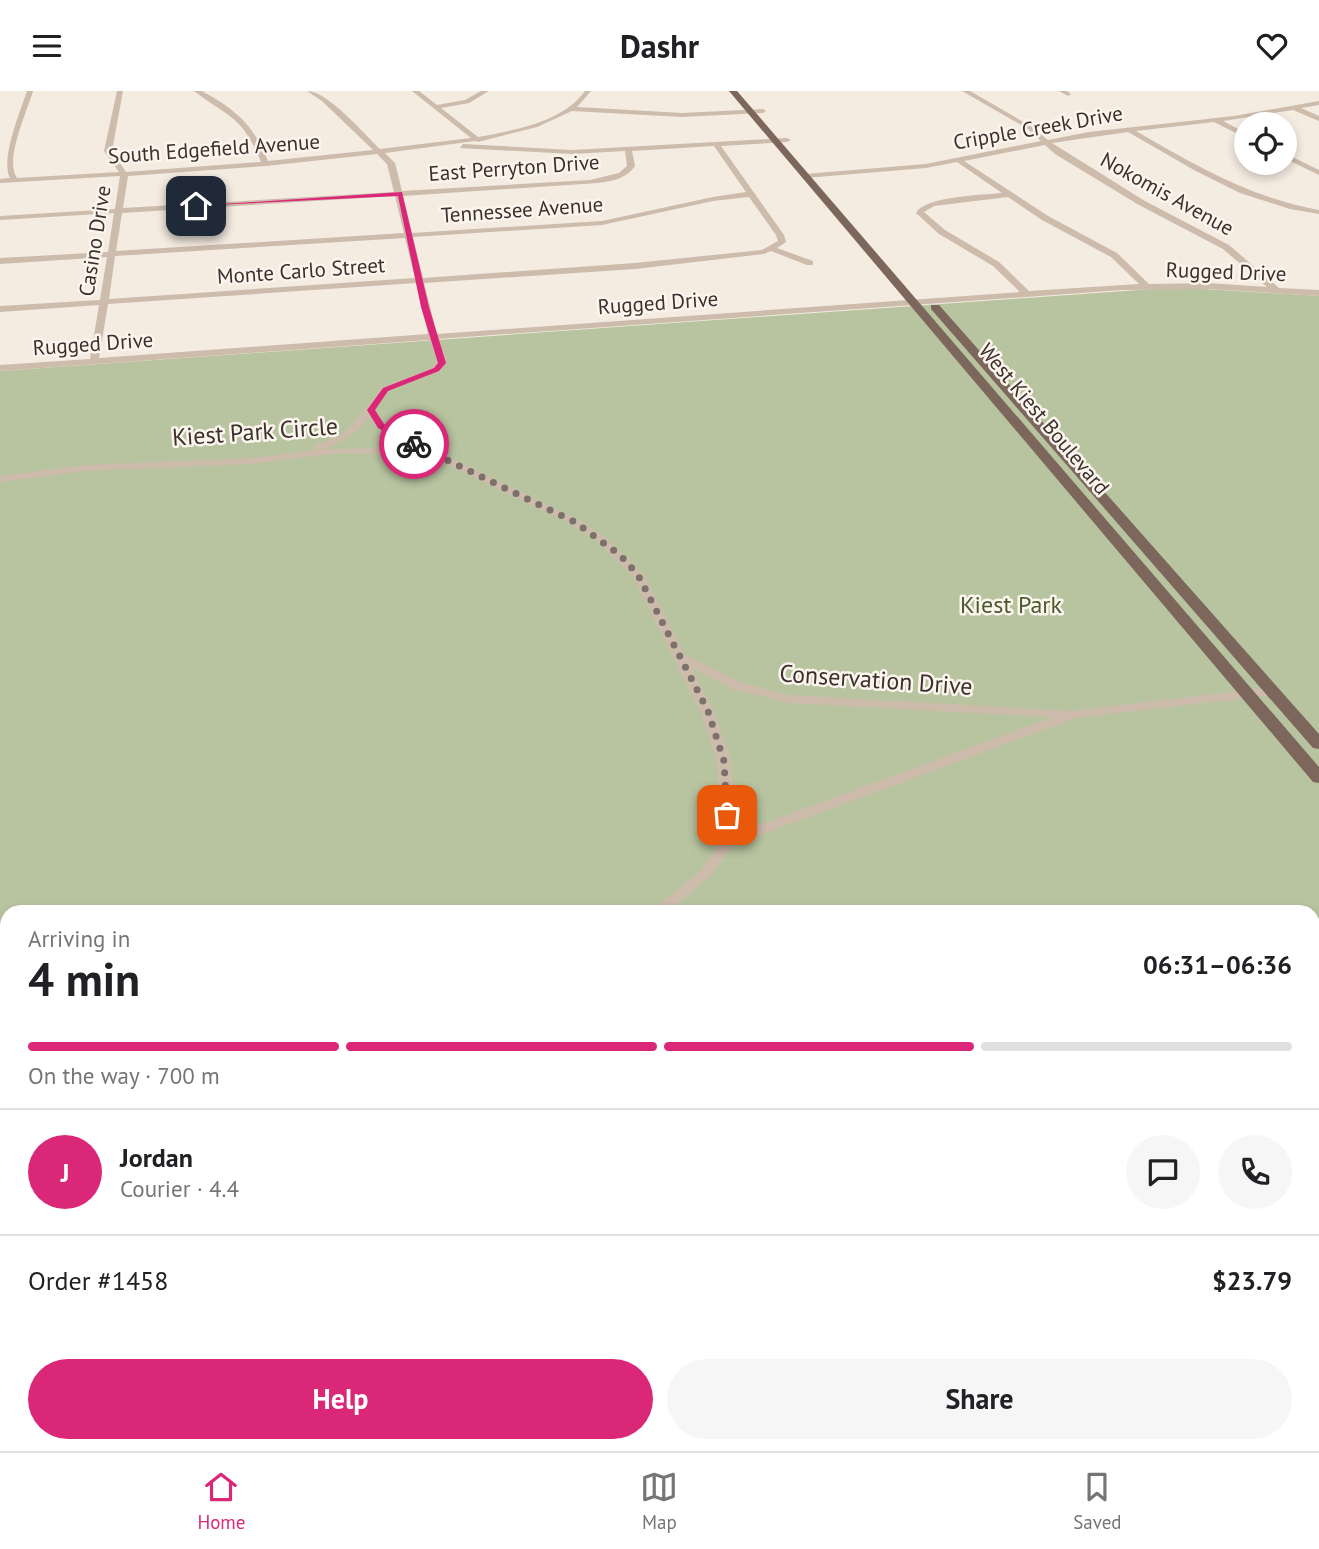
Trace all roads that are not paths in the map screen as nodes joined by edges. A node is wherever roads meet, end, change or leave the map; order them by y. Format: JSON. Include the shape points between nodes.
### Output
{"nodes":[{"id":1,"x":30,"y":91,"type":"edge"},
{"id":2,"x":120,"y":91,"type":"edge"},
{"id":3,"x":197,"y":91,"type":"edge"},
{"id":4,"x":310,"y":91,"type":"edge"},
{"id":5,"x":415,"y":91,"type":"edge"},
{"id":6,"x":486,"y":91,"type":"edge"},
{"id":7,"x":588,"y":91,"type":"edge"},
{"id":8,"x":733,"y":91,"type":"edge"},
{"id":9,"x":745,"y":91,"type":"edge"},
{"id":10,"x":965,"y":91,"type":"edge"},
{"id":11,"x":1319,"y":103,"type":"edge"},
{"id":12,"x":436,"y":107,"type":"junction"},
{"id":13,"x":1293,"y":107,"type":"junction"},
{"id":14,"x":571,"y":109,"type":"junction"},
{"id":15,"x":763,"y":111,"type":"junction"},
{"id":16,"x":750,"y":112,"type":"junction"},
{"id":17,"x":1216,"y":120,"type":"junction"},
{"id":18,"x":1319,"y":120,"type":"edge"},
{"id":19,"x":1128,"y":129,"type":"junction"},
{"id":20,"x":1234,"y":130,"type":"edge"},
{"id":21,"x":474,"y":137,"type":"junction"},
{"id":22,"x":774,"y":141,"type":"junction"},
{"id":23,"x":787,"y":141,"type":"junction"},
{"id":24,"x":1046,"y":142,"type":"junction"},
{"id":25,"x":716,"y":144,"type":"junction"},
{"id":26,"x":430,"y":145,"type":"junction"},
{"id":27,"x":487,"y":147,"type":"junction"},
{"id":28,"x":628,"y":150,"type":"junction"},
{"id":29,"x":380,"y":151,"type":"junction"},
{"id":30,"x":960,"y":161,"type":"junction"},
{"id":31,"x":1297,"y":162,"type":"edge"},
{"id":32,"x":266,"y":164,"type":"junction"},
{"id":33,"x":1319,"y":173,"type":"edge"},
{"id":34,"x":124,"y":174,"type":"junction"},
{"id":35,"x":819,"y":175,"type":"junction"},
{"id":36,"x":805,"y":176,"type":"junction"},
{"id":37,"x":15,"y":180,"type":"junction"},
{"id":38,"x":0,"y":181,"type":"edge"},
{"id":39,"x":400,"y":194,"type":"junction"},
{"id":40,"x":751,"y":194,"type":"junction"},
{"id":41,"x":1010,"y":194,"type":"junction"},
{"id":42,"x":120,"y":210,"type":"junction"},
{"id":43,"x":852,"y":212,"type":"dead end"},
{"id":44,"x":1319,"y":212,"type":"edge"},
{"id":45,"x":0,"y":218,"type":"edge"},
{"id":46,"x":870,"y":232,"type":"dead end"},
{"id":47,"x":855,"y":233,"type":"junction"},
{"id":48,"x":409,"y":235,"type":"junction"},
{"id":49,"x":772,"y":249,"type":"junction"},
{"id":50,"x":112,"y":254,"type":"junction"},
{"id":51,"x":0,"y":261,"type":"edge"},
{"id":52,"x":810,"y":263,"type":"dead end"},
{"id":53,"x":419,"y":281,"type":"junction"},
{"id":54,"x":1146,"y":286,"type":"junction"},
{"id":55,"x":1276,"y":290,"type":"junction"},
{"id":56,"x":1319,"y":293,"type":"edge"},
{"id":57,"x":1027,"y":294,"type":"junction"},
{"id":58,"x":921,"y":297,"type":"junction"},
{"id":59,"x":103,"y":302,"type":"junction"},
{"id":60,"x":0,"y":309,"type":"edge"},
{"id":61,"x":433,"y":337,"type":"junction"},
{"id":62,"x":94,"y":361,"type":"junction"},
{"id":63,"x":0,"y":368,"type":"edge"},
{"id":64,"x":371,"y":410,"type":"junction"},
{"id":65,"x":285,"y":456,"type":"junction"},
{"id":66,"x":441,"y":457,"type":"junction"},
{"id":67,"x":0,"y":479,"type":"edge"},
{"id":68,"x":683,"y":658,"type":"junction"},
{"id":69,"x":1273,"y":691,"type":"junction"},
{"id":70,"x":1248,"y":694,"type":"junction"},
{"id":71,"x":1074,"y":714,"type":"junction"},
{"id":72,"x":1319,"y":744,"type":"edge"},
{"id":73,"x":1319,"y":778,"type":"edge"},
{"id":74,"x":729,"y":842,"type":"junction"},
{"id":75,"x":667,"y":905,"type":"edge"}],
"edges":[{"from":1,"to":37,"type":"street","via":[[8,159]]},
{"from":2,"to":34,"type":"street","name":"Casino Drive","via":[[108,151]]},
{"from":3,"to":32,"type":"street","via":[[240,118],[255,137]]},
{"from":4,"to":29,"type":"street"},
{"from":5,"to":12,"type":"street"},
{"from":6,"to":12,"type":"street","via":[[467,101]]},
{"from":7,"to":14,"type":"street"},
{"from":8,"to":9,"type":"main road"},
{"from":8,"to":16,"type":"main road","name":"West Kiest Boulevard"},
{"from":9,"to":15,"type":"main road"},
{"from":10,"to":24,"type":"street","name":"Nokomis Avenue"},
{"from":11,"to":13,"type":"street","name":"Cripple Creek Drive"},
{"from":12,"to":21,"type":"street"},
{"from":13,"to":17,"type":"street","name":"Cripple Creek Drive"},
{"from":13,"to":18,"type":"street"},
{"from":14,"to":16,"type":"street","via":[[655,114]]},
{"from":14,"to":21,"type":"street","name":"South Edgefield Avenue","via":[[543,123]]},
{"from":15,"to":16,"type":"street"},
{"from":15,"to":23,"type":"main road"},
{"from":16,"to":22,"type":"main road","name":"West Kiest Boulevard"},
{"from":17,"to":19,"type":"street","name":"Cripple Creek Drive"},
{"from":17,"to":20,"type":"street"},
{"from":19,"to":24,"type":"street","name":"Cripple Creek Drive"},
{"from":19,"to":44,"type":"street","via":[[1241,193],[1283,207]]},
{"from":21,"to":26,"type":"street","name":"South Edgefield Avenue"},
{"from":21,"to":27,"type":"street"},
{"from":22,"to":23,"type":"street","name":"South Edgefield Avenue"},
{"from":22,"to":25,"type":"street","name":"South Edgefield Avenue"},
{"from":22,"to":36,"type":"main road","name":"West Kiest Boulevard"},
{"from":23,"to":35,"type":"main road"},
{"from":24,"to":30,"type":"street","name":"Cripple Creek Drive"},
{"from":24,"to":55,"type":"street","name":"Nokomis Avenue","via":[[1142,203],[1226,247]]},
{"from":25,"to":28,"type":"street","name":"South Edgefield Avenue"},
{"from":25,"to":40,"type":"street"},
{"from":26,"to":27,"type":"street","name":"South Edgefield Avenue"},
{"from":26,"to":29,"type":"street","name":"South Edgefield Avenue"},
{"from":27,"to":28,"type":"street","name":"South Edgefield Avenue","via":[[538,152]]},
{"from":28,"to":39,"type":"street","name":"East Perryton Drive","via":[[633,165],[604,180]]},
{"from":29,"to":32,"type":"street","name":"South Edgefield Avenue"},
{"from":29,"to":39,"type":"street","via":[[391,163]]},
{"from":30,"to":35,"type":"street","name":"Cripple Creek Drive"},
{"from":30,"to":41,"type":"street"},
{"from":31,"to":33,"type":"street"},
{"from":32,"to":34,"type":"street","name":"South Edgefield Avenue"},
{"from":34,"to":37,"type":"street","name":"South Edgefield Avenue"},
{"from":34,"to":42,"type":"street","name":"Casino Drive"},
{"from":35,"to":36,"type":"street","name":"Cripple Creek Drive"},
{"from":35,"to":43,"type":"main road"},
{"from":36,"to":47,"type":"main road","name":"West Kiest Boulevard"},
{"from":37,"to":38,"type":"street","name":"South Edgefield Avenue"},
{"from":39,"to":42,"type":"street","name":"East Perryton Drive"},
{"from":39,"to":48,"type":"street"},
{"from":40,"to":48,"type":"street","name":"Tennessee Avenue","via":[[702,200],[625,220]]},
{"from":40,"to":49,"type":"street","via":[[782,238]]},
{"from":41,"to":54,"type":"street","via":[[1114,255]]},
{"from":41,"to":57,"type":"street","via":[[932,204],[920,213],[942,232],[996,264]]},
{"from":42,"to":45,"type":"street","name":"East Perryton Drive"},
{"from":42,"to":50,"type":"street","name":"Casino Drive"},
{"from":46,"to":47,"type":"main road"},
{"from":47,"to":58,"type":"main road","name":"West Kiest Boulevard"},
{"from":48,"to":50,"type":"street","name":"Tennessee Avenue"},
{"from":48,"to":53,"type":"street"},
{"from":49,"to":52,"type":"street","name":"Monte Carlo Street"},
{"from":49,"to":53,"type":"street","name":"Monte Carlo Street","via":[[635,266]]},
{"from":50,"to":51,"type":"street","name":"Tennessee Avenue"},
{"from":50,"to":59,"type":"street","name":"Casino Drive"},
{"from":53,"to":59,"type":"street","name":"Monte Carlo Street"},
{"from":53,"to":61,"type":"street"},
{"from":54,"to":55,"type":"street","name":"Rugged Drive"},
{"from":54,"to":57,"type":"street","name":"Rugged Drive"},
{"from":55,"to":56,"type":"street","name":"Rugged Drive"},
{"from":57,"to":58,"type":"street","name":"Rugged Drive"},
{"from":58,"to":61,"type":"street","name":"Rugged Drive"},
{"from":58,"to":69,"type":"main road","name":"West Kiest Boulevard"},
{"from":58,"to":70,"type":"main road","name":"West Kiest Boulevard"},
{"from":59,"to":60,"type":"street","name":"Monte Carlo Street"},
{"from":59,"to":62,"type":"street","name":"Casino Drive"},
{"from":61,"to":62,"type":"street","name":"Rugged Drive"},
{"from":61,"to":64,"type":"street","via":[[442,359],[440,367],[385,389]]},
{"from":62,"to":63,"type":"street","name":"Rugged Drive"},
{"from":64,"to":65,"type":"street","via":[[344,438]]},
{"from":64,"to":66,"type":"street","via":[[381,426]]},
{"from":65,"to":66,"type":"street","name":"Kiest Park Circle","via":[[358,449]]},
{"from":65,"to":67,"type":"street","name":"Kiest Park Circle","via":[[84,468]]},
{"from":66,"to":68,"type":"street","name":"Kiest Park Circle","via":[[549,507],[601,539],[638,575]]},
{"from":68,"to":71,"type":"street","name":"Conservation Drive","via":[[737,686],[790,699]]},
{"from":68,"to":74,"type":"street","name":"Kiest Park Circle","via":[[708,711],[724,761]]},
{"from":69,"to":70,"type":"street","name":"Conservation Drive"},
{"from":69,"to":72,"type":"main road","name":"West Kiest Boulevard"},
{"from":70,"to":71,"type":"street","name":"Conservation Drive"},
{"from":70,"to":73,"type":"main road","name":"West Kiest Boulevard"},
{"from":71,"to":74,"type":"street","name":"Conservation Drive"},
{"from":74,"to":75,"type":"street","via":[[706,873]]}]}
